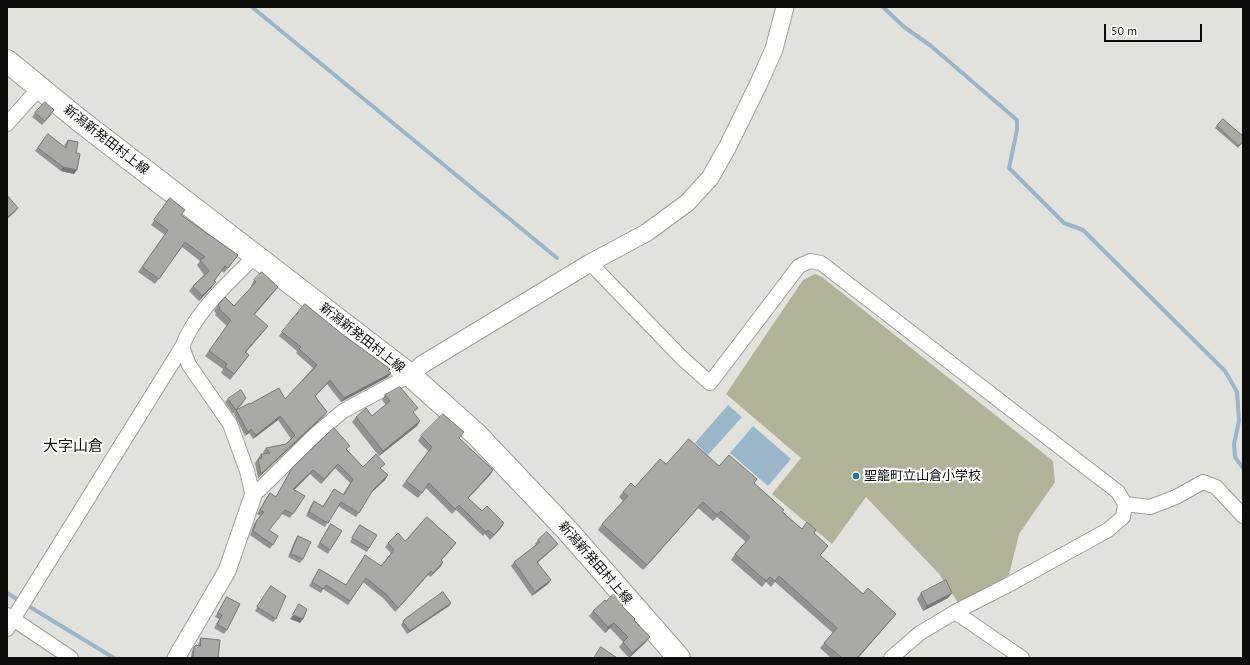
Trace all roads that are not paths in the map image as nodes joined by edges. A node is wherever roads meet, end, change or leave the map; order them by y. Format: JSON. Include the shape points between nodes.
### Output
{"nodes":[{"id":1,"x":785,"y":7,"type":"edge"},
{"id":2,"x":7,"y":61,"type":"edge"},
{"id":3,"x":40,"y":87,"type":"junction"},
{"id":4,"x":7,"y":124,"type":"edge"},
{"id":5,"x":255,"y":256,"type":"junction"},
{"id":6,"x":590,"y":263,"type":"junction"},
{"id":7,"x":182,"y":346,"type":"junction"},
{"id":8,"x":410,"y":375,"type":"junction"},
{"id":9,"x":253,"y":496,"type":"junction"},
{"id":10,"x":1126,"y":504,"type":"junction"},
{"id":11,"x":1243,"y":516,"type":"edge"},
{"id":12,"x":955,"y":612,"type":"junction"},
{"id":13,"x":9,"y":621,"type":"edge"},
{"id":14,"x":71,"y":658,"type":"edge"},
{"id":15,"x":176,"y":658,"type":"edge"},
{"id":16,"x":679,"y":658,"type":"edge"},
{"id":17,"x":891,"y":658,"type":"edge"},
{"id":18,"x":1022,"y":658,"type":"edge"}],
"edges":[{"from":1,"to":6,"type":"street","via":[[774,49],[710,178],[687,203],[646,233]]},
{"from":2,"to":3,"type":"main road","name":"新潟新発田村上線"},
{"from":3,"to":4,"type":"street"},
{"from":3,"to":5,"type":"main road","name":"新潟新発田村上線"},
{"from":5,"to":7,"type":"street","via":[[205,308]]},
{"from":5,"to":8,"type":"main road","name":"新潟新発田村上線"},
{"from":6,"to":8,"type":"street","via":[[423,364]]},
{"from":6,"to":10,"type":"street","via":[[682,358],[710,383],[799,266],[810,261],[821,263],[1118,492]]},
{"from":7,"to":9,"type":"street","via":[[189,365],[230,424]]},
{"from":7,"to":13,"type":"street"},
{"from":8,"to":9,"type":"street","via":[[343,411]]},
{"from":8,"to":16,"type":"main road","name":"新潟新発田村上線","via":[[477,435],[567,530]]},
{"from":9,"to":15,"type":"street","via":[[227,571]]},
{"from":10,"to":11,"type":"street","via":[[1150,507],[1176,497],[1203,482],[1216,487]]},
{"from":10,"to":12,"type":"street","via":[[1124,517],[1108,530]]},
{"from":12,"to":17,"type":"street","via":[[920,633]]},
{"from":12,"to":18,"type":"street"},
{"from":13,"to":14,"type":"street"}]}
